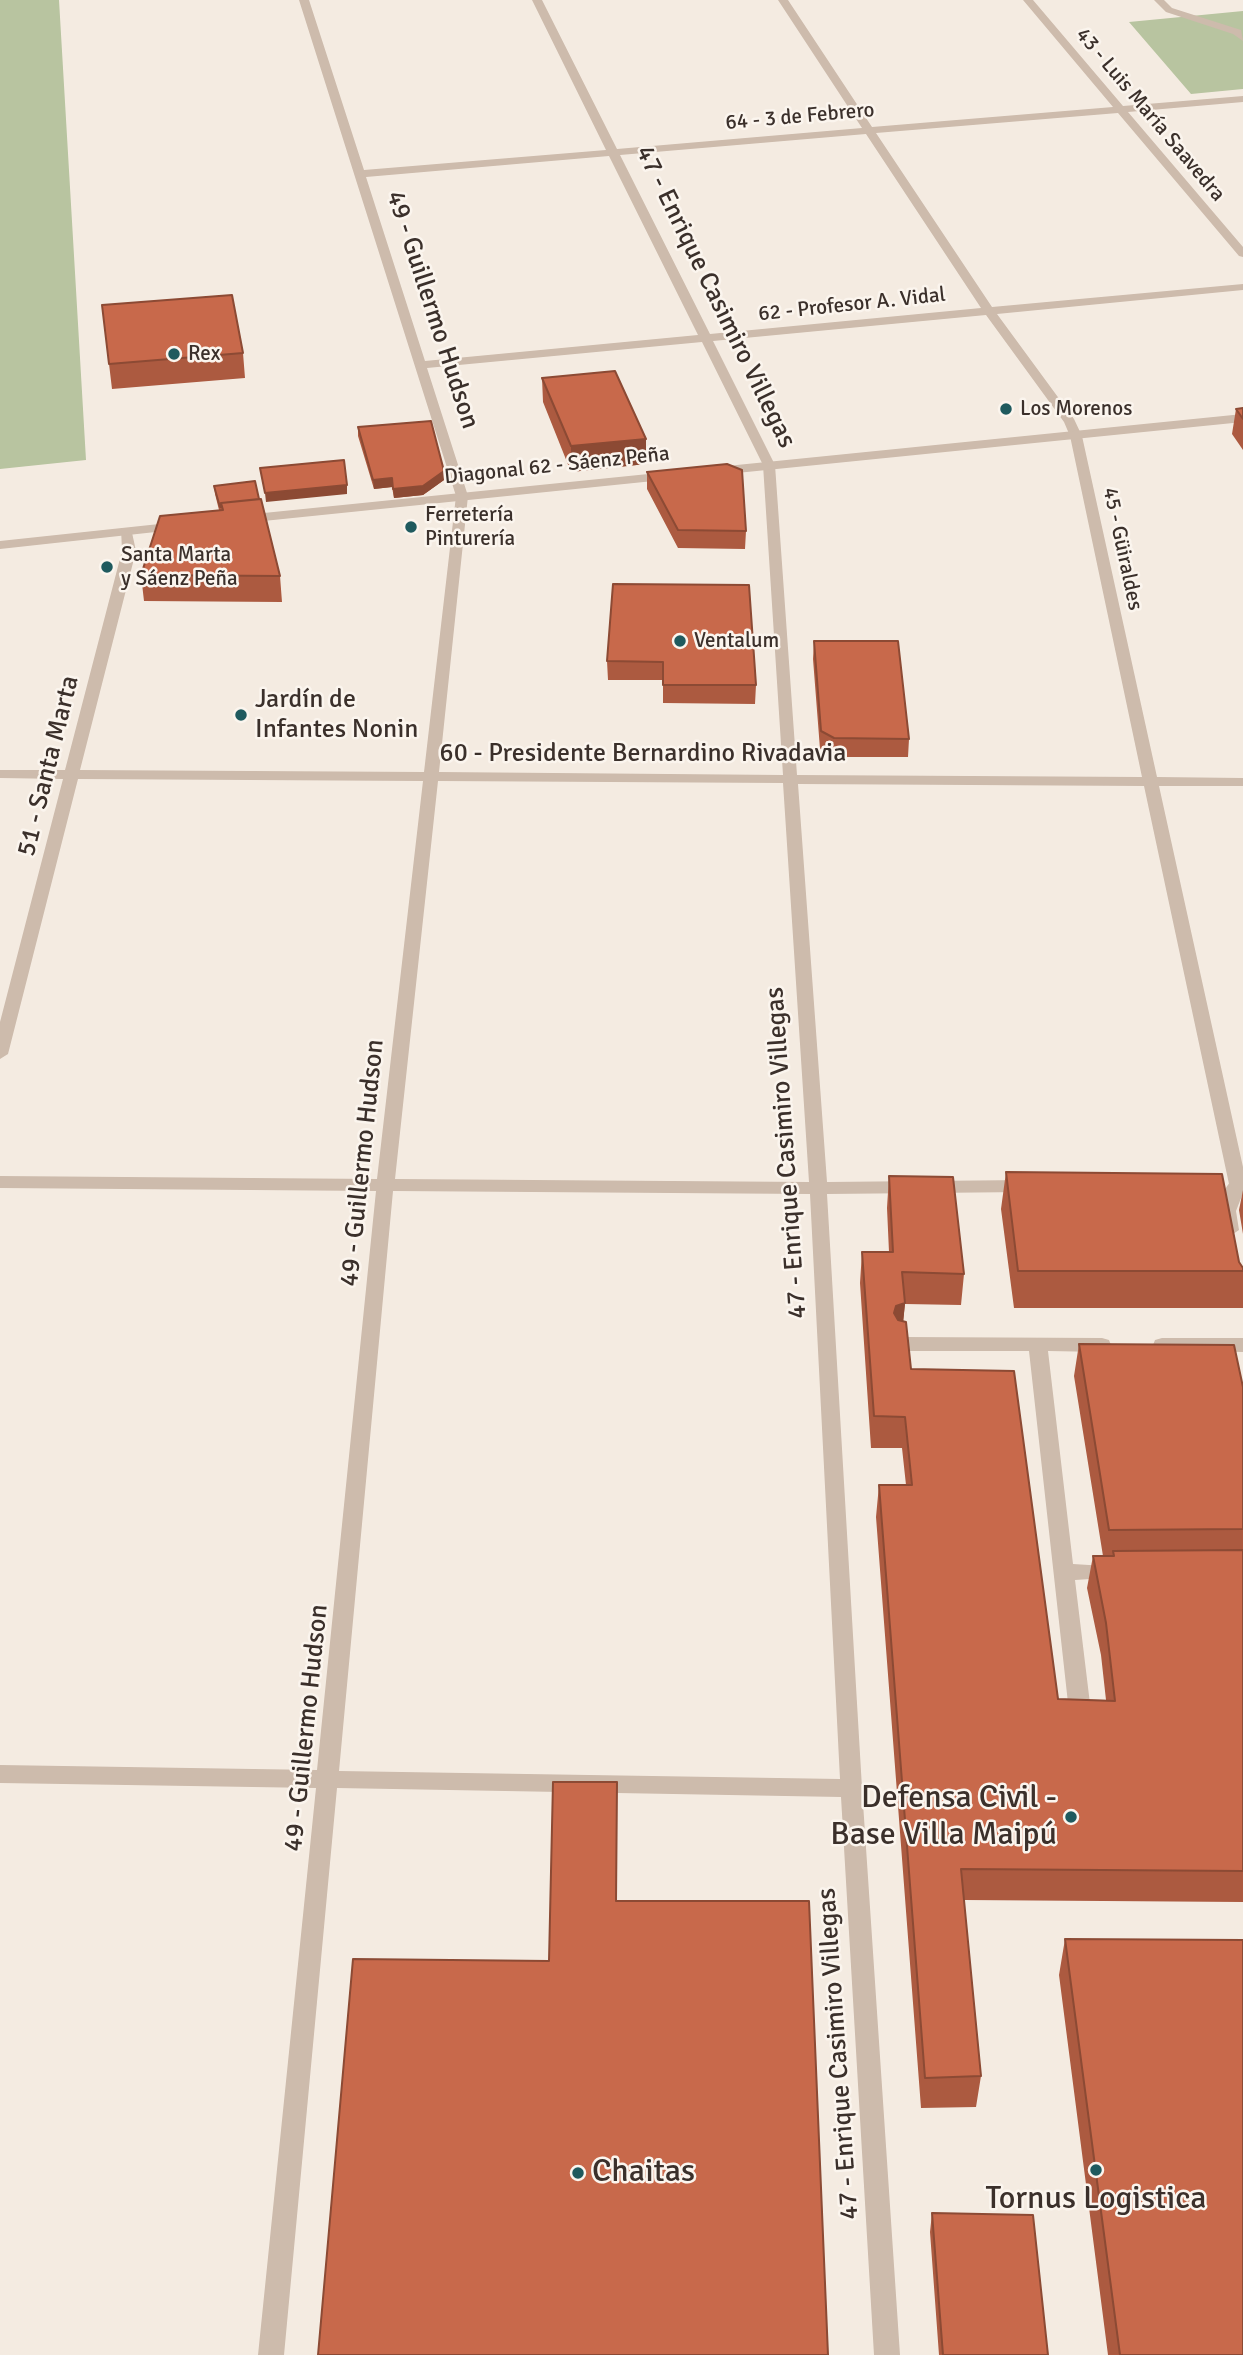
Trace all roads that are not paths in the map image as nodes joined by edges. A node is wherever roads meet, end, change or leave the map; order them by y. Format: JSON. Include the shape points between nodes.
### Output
{"nodes":[{"id":1,"x":304,"y":0,"type":"edge"},
{"id":2,"x":537,"y":0,"type":"edge"},
{"id":3,"x":783,"y":0,"type":"edge"},
{"id":4,"x":1028,"y":0,"type":"edge"},
{"id":5,"x":1159,"y":0,"type":"edge"},
{"id":6,"x":1243,"y":38,"type":"edge"},
{"id":7,"x":1243,"y":99,"type":"edge"},
{"id":8,"x":1121,"y":110,"type":"junction"},
{"id":9,"x":869,"y":131,"type":"junction"},
{"id":10,"x":612,"y":152,"type":"junction"},
{"id":11,"x":360,"y":174,"type":"junction"},
{"id":12,"x":1243,"y":254,"type":"edge"},
{"id":13,"x":1243,"y":287,"type":"edge"},
{"id":14,"x":988,"y":310,"type":"junction"},
{"id":15,"x":708,"y":340,"type":"junction"},
{"id":16,"x":422,"y":365,"type":"junction"},
{"id":17,"x":1243,"y":418,"type":"edge"},
{"id":18,"x":1076,"y":436,"type":"junction"},
{"id":19,"x":769,"y":466,"type":"junction"},
{"id":20,"x":703,"y":472,"type":"edge"},
{"id":21,"x":676,"y":475,"type":"edge"},
{"id":22,"x":462,"y":496,"type":"junction"},
{"id":23,"x":234,"y":520,"type":"edge"},
{"id":24,"x":194,"y":524,"type":"edge"},
{"id":25,"x":126,"y":531,"type":"junction"},
{"id":26,"x":0,"y":545,"type":"edge"},
{"id":27,"x":0,"y":774,"type":"edge"},
{"id":28,"x":73,"y":775,"type":"junction"},
{"id":29,"x":432,"y":778,"type":"junction"},
{"id":30,"x":789,"y":779,"type":"junction"},
{"id":31,"x":1151,"y":781,"type":"junction"},
{"id":32,"x":1243,"y":782,"type":"edge"},
{"id":33,"x":0,"y":1054,"type":"edge"},
{"id":34,"x":0,"y":1182,"type":"edge"},
{"id":35,"x":1235,"y":1184,"type":"edge"},
{"id":36,"x":385,"y":1186,"type":"junction"},
{"id":37,"x":1048,"y":1186,"type":"edge"},
{"id":38,"x":817,"y":1188,"type":"junction"},
{"id":39,"x":1234,"y":1248,"type":"edge"},
{"id":40,"x":903,"y":1344,"type":"edge"},
{"id":41,"x":1038,"y":1345,"type":"junction"},
{"id":42,"x":1120,"y":1345,"type":"edge"},
{"id":43,"x":1147,"y":1345,"type":"edge"},
{"id":44,"x":1243,"y":1345,"type":"edge"},
{"id":45,"x":1065,"y":1572,"type":"junction"},
{"id":46,"x":1134,"y":1572,"type":"edge"},
{"id":47,"x":1080,"y":1712,"type":"edge"},
{"id":48,"x":0,"y":1774,"type":"edge"},
{"id":49,"x":329,"y":1781,"type":"junction"},
{"id":50,"x":851,"y":1788,"type":"junction"},
{"id":51,"x":271,"y":2355,"type":"edge"},
{"id":52,"x":887,"y":2355,"type":"edge"}],
"edges":[{"from":1,"to":11,"type":"street","name":"49 - Guillermo Hudson"},
{"from":2,"to":10,"type":"street","name":"47 - Enrique Casimiro Villegas"},
{"from":3,"to":9,"type":"street","name":"45 - Güiraldes"},
{"from":4,"to":8,"type":"street","name":"43 - Luis María Saavedra"},
{"from":5,"to":6,"type":"street","via":[[1169,10]]},
{"from":7,"to":8,"type":"street","name":"64 - 3 de Febrero"},
{"from":8,"to":9,"type":"street","name":"64 - 3 de Febrero"},
{"from":8,"to":12,"type":"street","name":"43 - Luis María Saavedra"},
{"from":9,"to":10,"type":"street","name":"64 - 3 de Febrero"},
{"from":9,"to":14,"type":"street","name":"45 - Güiraldes"},
{"from":10,"to":11,"type":"street","name":"64 - 3 de Febrero"},
{"from":10,"to":15,"type":"street","name":"47 - Enrique Casimiro Villegas"},
{"from":11,"to":16,"type":"street","name":"49 - Guillermo Hudson"},
{"from":13,"to":14,"type":"street","name":"62 - Profesor A. Vidal"},
{"from":14,"to":15,"type":"street","name":"62 - Profesor A. Vidal"},
{"from":14,"to":18,"type":"street","name":"45 - Güiraldes"},
{"from":15,"to":16,"type":"street","name":"62 - Profesor A. Vidal"},
{"from":15,"to":19,"type":"street","name":"47 - Enrique Casimiro Villegas"},
{"from":16,"to":22,"type":"street","name":"49 - Guillermo Hudson"},
{"from":17,"to":18,"type":"street","name":"Diagonal 62 - Sáenz Peña"},
{"from":18,"to":19,"type":"street","name":"Diagonal 62 - Sáenz Peña"},
{"from":18,"to":31,"type":"street","name":"45 - Güiraldes"},
{"from":19,"to":20,"type":"street","name":"Diagonal 62 - Sáenz Peña"},
{"from":19,"to":30,"type":"street","name":"47 - Enrique Casimiro Villegas"},
{"from":21,"to":22,"type":"street","name":"Diagonal 62 - Sáenz Peña"},
{"from":22,"to":23,"type":"street","name":"Diagonal 62 - Sáenz Peña"},
{"from":22,"to":29,"type":"street","name":"49 - Guillermo Hudson"},
{"from":24,"to":25,"type":"street"},
{"from":25,"to":26,"type":"street"},
{"from":25,"to":28,"type":"street","name":"51 - Santa Marta","via":[[129,551]]},
{"from":27,"to":28,"type":"street","name":"60 - Presidente Bernardino Rivadavia"},
{"from":28,"to":29,"type":"street","name":"60 - Presidente Bernardino Rivadavia"},
{"from":28,"to":33,"type":"street","name":"51 - Santa Marta"},
{"from":29,"to":30,"type":"street","name":"60 - Presidente Bernardino Rivadavia"},
{"from":29,"to":36,"type":"street","name":"49 - Guillermo Hudson"},
{"from":30,"to":31,"type":"street","name":"60 - Presidente Bernardino Rivadavia"},
{"from":30,"to":38,"type":"street","name":"47 - Enrique Casimiro Villegas"},
{"from":31,"to":32,"type":"street","name":"60 - Presidente Bernardino Rivadavia"},
{"from":31,"to":35,"type":"street","name":"45 - Güiraldes"},
{"from":34,"to":36,"type":"street"},
{"from":35,"to":39,"type":"street","via":[[1227,1211]]},
{"from":36,"to":38,"type":"street"},
{"from":36,"to":49,"type":"street","name":"49 - Guillermo Hudson"},
{"from":37,"to":38,"type":"street"},
{"from":38,"to":50,"type":"street","name":"47 - Enrique Casimiro Villegas"},
{"from":40,"to":41,"type":"street"},
{"from":41,"to":42,"type":"street"},
{"from":41,"to":45,"type":"street"},
{"from":43,"to":44,"type":"street"},
{"from":45,"to":46,"type":"street"},
{"from":45,"to":47,"type":"street"},
{"from":48,"to":49,"type":"street"},
{"from":49,"to":50,"type":"street"},
{"from":49,"to":51,"type":"street","name":"49 - Guillermo Hudson"},
{"from":50,"to":52,"type":"street","name":"47 - Enrique Casimiro Villegas"}]}
